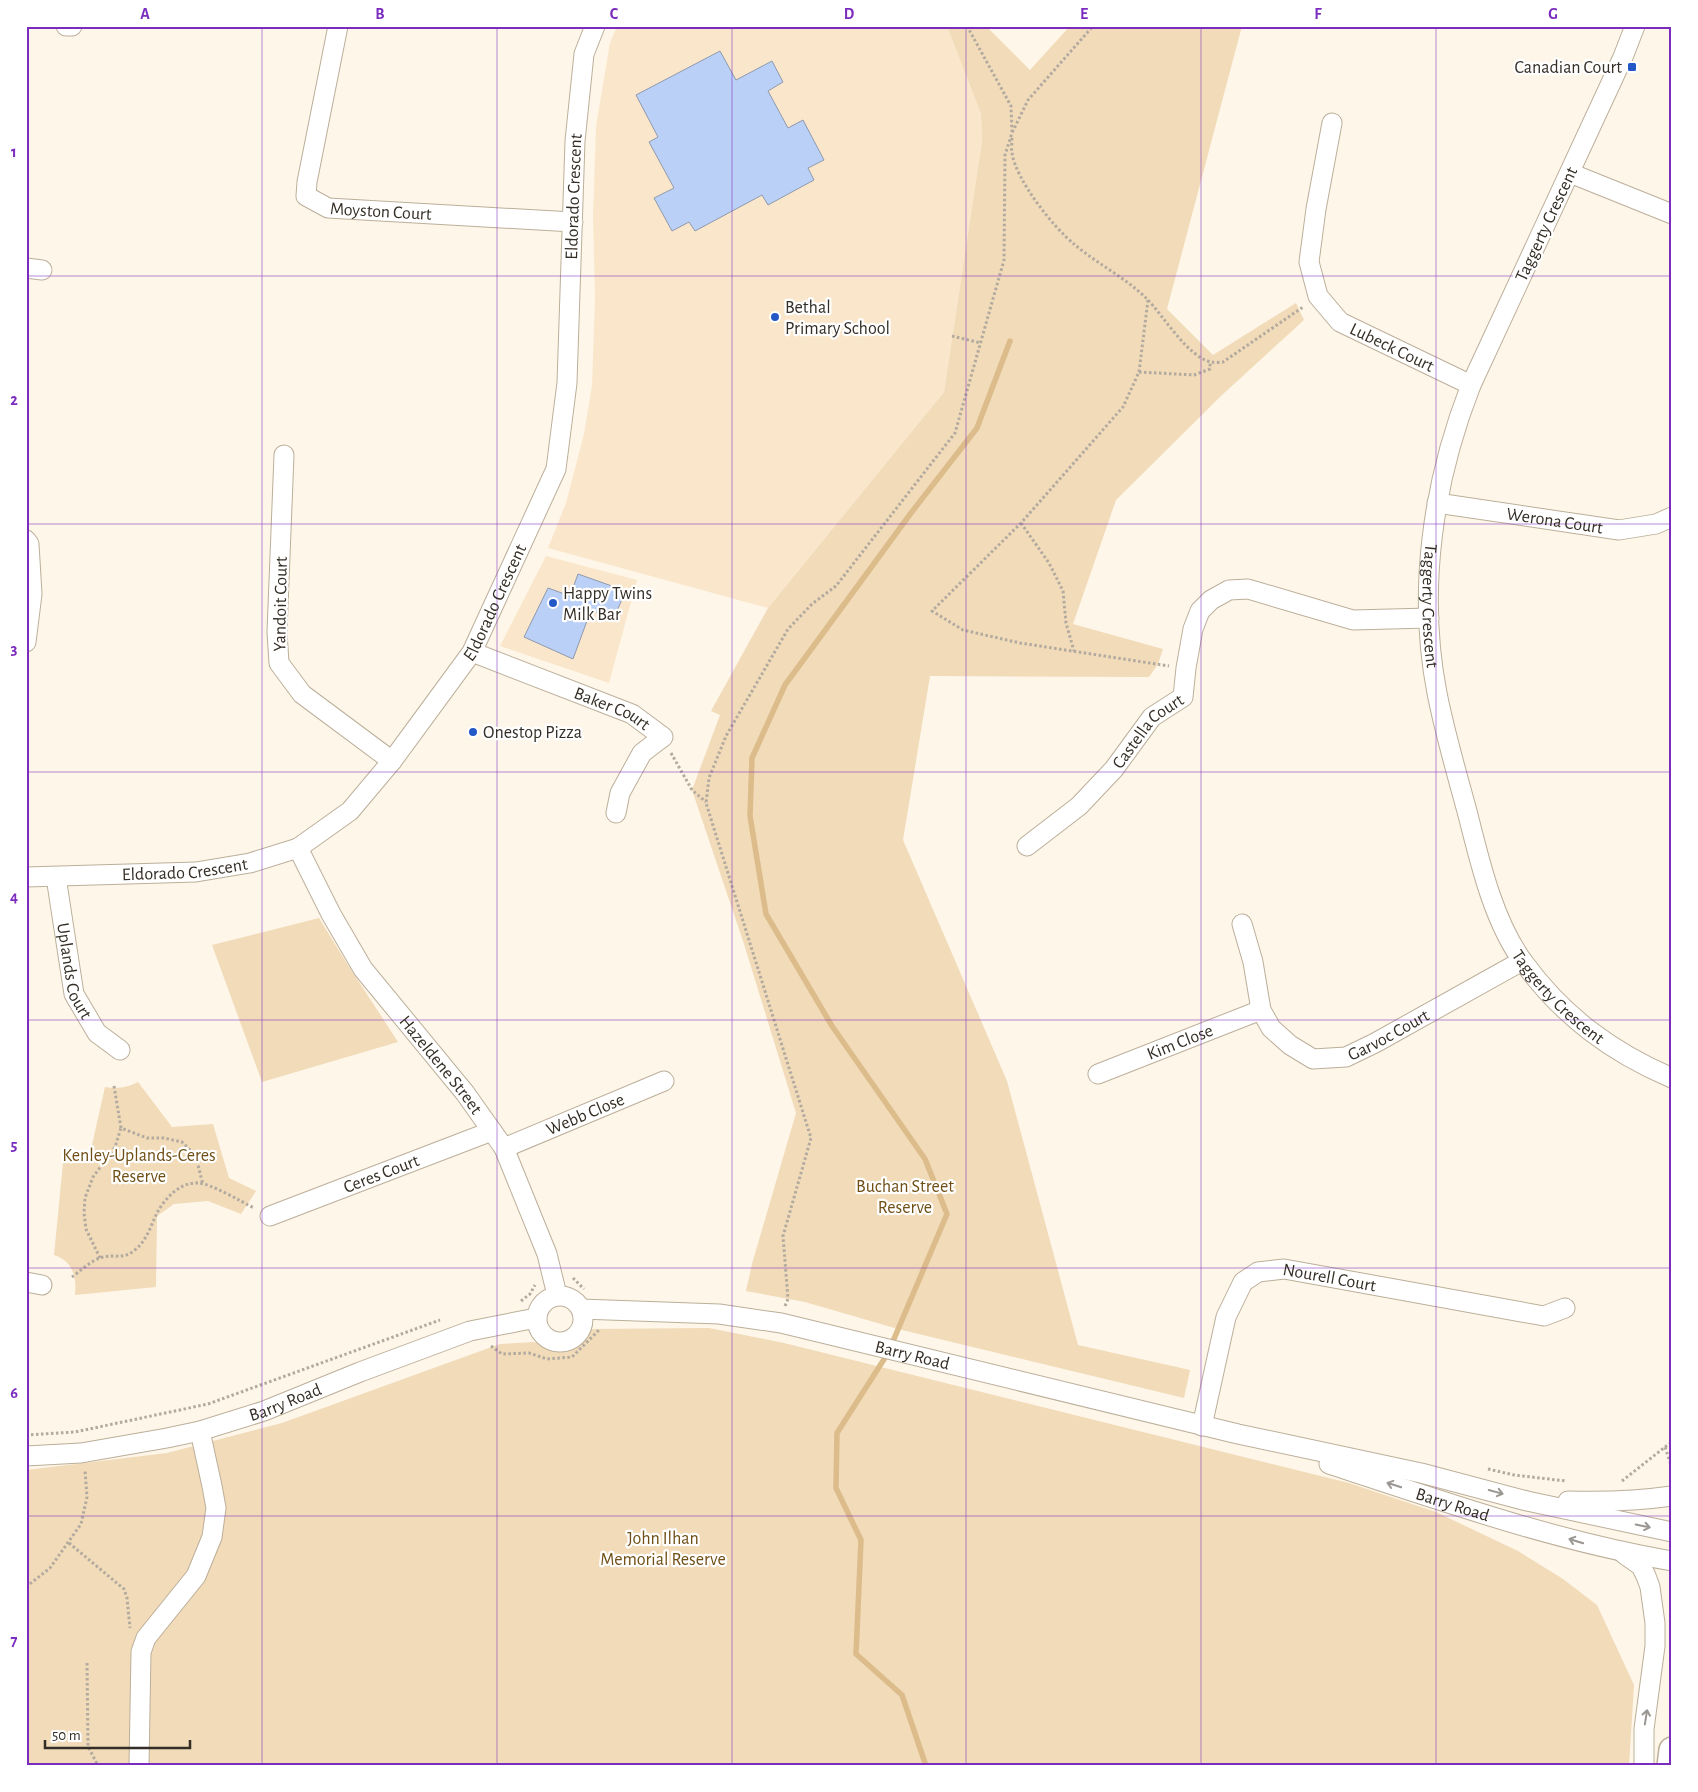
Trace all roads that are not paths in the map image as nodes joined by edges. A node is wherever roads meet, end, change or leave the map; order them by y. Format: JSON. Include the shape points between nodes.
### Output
{"nodes":[{"id":1,"x":66,"y":26,"type":"edge"},
{"id":2,"x":72,"y":26,"type":"edge"},
{"id":3,"x":338,"y":26,"type":"edge"},
{"id":4,"x":595,"y":26,"type":"edge"},
{"id":5,"x":1635,"y":26,"type":"edge"},
{"id":6,"x":1332,"y":123,"type":"dead end"},
{"id":7,"x":1570,"y":173,"type":"junction"},
{"id":8,"x":1672,"y":214,"type":"edge"},
{"id":9,"x":573,"y":222,"type":"junction"},
{"id":10,"x":1471,"y":386,"type":"junction"},
{"id":11,"x":284,"y":455,"type":"dead end"},
{"id":12,"x":1437,"y":503,"type":"junction"},
{"id":13,"x":1672,"y":517,"type":"edge"},
{"id":14,"x":26,"y":540,"type":"edge"},
{"id":15,"x":1429,"y":618,"type":"junction"},
{"id":16,"x":26,"y":642,"type":"edge"},
{"id":17,"x":472,"y":652,"type":"junction"},
{"id":18,"x":392,"y":761,"type":"junction"},
{"id":19,"x":616,"y":813,"type":"dead end"},
{"id":20,"x":1027,"y":846,"type":"dead end"},
{"id":21,"x":298,"y":848,"type":"junction"},
{"id":22,"x":26,"y":877,"type":"edge"},
{"id":23,"x":56,"y":877,"type":"junction"},
{"id":24,"x":1242,"y":924,"type":"dead end"},
{"id":25,"x":1522,"y":961,"type":"junction"},
{"id":26,"x":1261,"y":1010,"type":"junction"},
{"id":27,"x":120,"y":1050,"type":"dead end"},
{"id":28,"x":1098,"y":1074,"type":"dead end"},
{"id":29,"x":1672,"y":1078,"type":"edge"},
{"id":30,"x":664,"y":1081,"type":"dead end"},
{"id":31,"x":492,"y":1132,"type":"junction"},
{"id":32,"x":504,"y":1148,"type":"junction"},
{"id":33,"x":270,"y":1216,"type":"road end"},
{"id":34,"x":557,"y":1295,"type":"junction"},
{"id":35,"x":1565,"y":1308,"type":"dead end"},
{"id":36,"x":581,"y":1310,"type":"junction"},
{"id":37,"x":536,"y":1318,"type":"junction"},
{"id":38,"x":1202,"y":1426,"type":"junction"},
{"id":39,"x":200,"y":1431,"type":"junction"},
{"id":40,"x":1238,"y":1434,"type":"junction"},
{"id":41,"x":26,"y":1456,"type":"edge"},
{"id":42,"x":1672,"y":1496,"type":"edge"},
{"id":43,"x":1527,"y":1501,"type":"junction"},
{"id":44,"x":1672,"y":1532,"type":"edge"},
{"id":45,"x":1623,"y":1553,"type":"junction"},
{"id":46,"x":1672,"y":1561,"type":"edge"},
{"id":47,"x":1672,"y":1750,"type":"edge"},
{"id":48,"x":139,"y":1766,"type":"edge"},
{"id":49,"x":1644,"y":1766,"type":"edge"},
{"id":50,"x":1670,"y":1766,"type":"edge"}],
"edges":[{"from":1,"to":2,"type":"street"},
{"from":3,"to":9,"type":"street","name":"Moyston Court","via":[[306,196],[328,208]]},
{"from":4,"to":9,"type":"street","name":"Eldorado Crescent","via":[[584,54],[575,141]]},
{"from":5,"to":7,"type":"street","name":"Taggerty Crescent"},
{"from":6,"to":10,"type":"street","name":"Lubeck Court","via":[[1309,262],[1318,296],[1340,322]]},
{"from":7,"to":8,"type":"street"},
{"from":7,"to":10,"type":"street","name":"Taggerty Crescent"},
{"from":9,"to":17,"type":"street","name":"Eldorado Crescent","via":[[567,383],[556,469]]},
{"from":10,"to":12,"type":"street","name":"Taggerty Crescent","via":[[1450,444]]},
{"from":11,"to":18,"type":"street","name":"Yandoit Court","via":[[277,632],[279,663],[302,694]]},
{"from":12,"to":13,"type":"street","name":"Werona Court","via":[[1619,530],[1656,524]]},
{"from":12,"to":15,"type":"street","name":"Taggerty Crescent","via":[[1431,541]]},
{"from":14,"to":16,"type":"street","via":[[29,544],[32,594]]},
{"from":15,"to":20,"type":"street","name":"Castella Court","via":[[1353,620],[1248,590],[1229,590],[1211,600],[1200,611],[1193,629],[1183,697],[1152,717],[1114,769],[1079,806]]},
{"from":15,"to":25,"type":"street","name":"Taggerty Crescent","via":[[1436,691],[1478,856],[1491,896]]},
{"from":17,"to":18,"type":"street","name":"Eldorado Crescent"},
{"from":17,"to":19,"type":"street","name":"Baker Court","via":[[632,714],[663,737],[642,753],[620,793]]},
{"from":18,"to":21,"type":"street","name":"Eldorado Crescent","via":[[350,810]]},
{"from":21,"to":23,"type":"street","name":"Eldorado Crescent","via":[[250,863],[196,872]]},
{"from":21,"to":31,"type":"street","name":"Hazeldene Street","via":[[362,969],[466,1093]]},
{"from":22,"to":23,"type":"street","name":"Eldorado Crescent"},
{"from":23,"to":27,"type":"street","name":"Uplands Court","via":[[74,994],[97,1033]]},
{"from":24,"to":26,"type":"street","name":"Garvoc Court","via":[[1253,962]]},
{"from":25,"to":26,"type":"street","name":"Garvoc Court","via":[[1346,1057],[1313,1058],[1277,1034]]},
{"from":25,"to":29,"type":"street","name":"Taggerty Crescent","via":[[1564,1010],[1591,1033]]},
{"from":26,"to":28,"type":"street","name":"Kim Close"},
{"from":30,"to":32,"type":"street","name":"Webb Close"},
{"from":31,"to":32,"type":"street","name":"Hazeldene Street"},
{"from":31,"to":33,"type":"street","name":"Ceres Court"},
{"from":32,"to":34,"type":"street","name":"Hazeldene Street","via":[[547,1254]]},
{"from":34,"to":36,"type":"street","via":[[572,1298]]},
{"from":34,"to":37,"type":"street","via":[[540,1306]]},
{"from":35,"to":38,"type":"street","name":"Nourell Court","via":[[1544,1316],[1284,1269],[1258,1272],[1243,1282],[1226,1316]]},
{"from":36,"to":37,"type":"street","via":[[583,1324],[580,1332],[560,1342],[546,1338],[537,1326]]},
{"from":36,"to":38,"type":"street","name":"Barry Road","via":[[719,1314],[781,1323]]},
{"from":37,"to":39,"type":"street","name":"Barry Road","via":[[470,1331],[264,1411]]},
{"from":38,"to":40,"type":"street","name":"Barry Road"},
{"from":39,"to":41,"type":"street","name":"Barry Road","via":[[81,1453]]},
{"from":39,"to":48,"type":"street","via":[[216,1508],[212,1537],[196,1576],[146,1638],[141,1652]]},
{"from":40,"to":43,"type":"street","name":"Barry Road","one_way":true,"via":[[1421,1473]]},
{"from":45,"to":40,"type":"street","name":"Barry Road","one_way":true,"via":[[1431,1498]]},
{"from":42,"to":43,"type":"street","via":[[1616,1502]]},
{"from":43,"to":44,"type":"street","name":"Barry Road","one_way":true},
{"from":45,"to":46,"type":"street","name":"Barry Road"},
{"from":49,"to":45,"type":"street","one_way":true,"via":[[1644,1729],[1655,1623],[1646,1576],[1641,1566]]},
{"from":47,"to":50,"type":"main road"}]}
